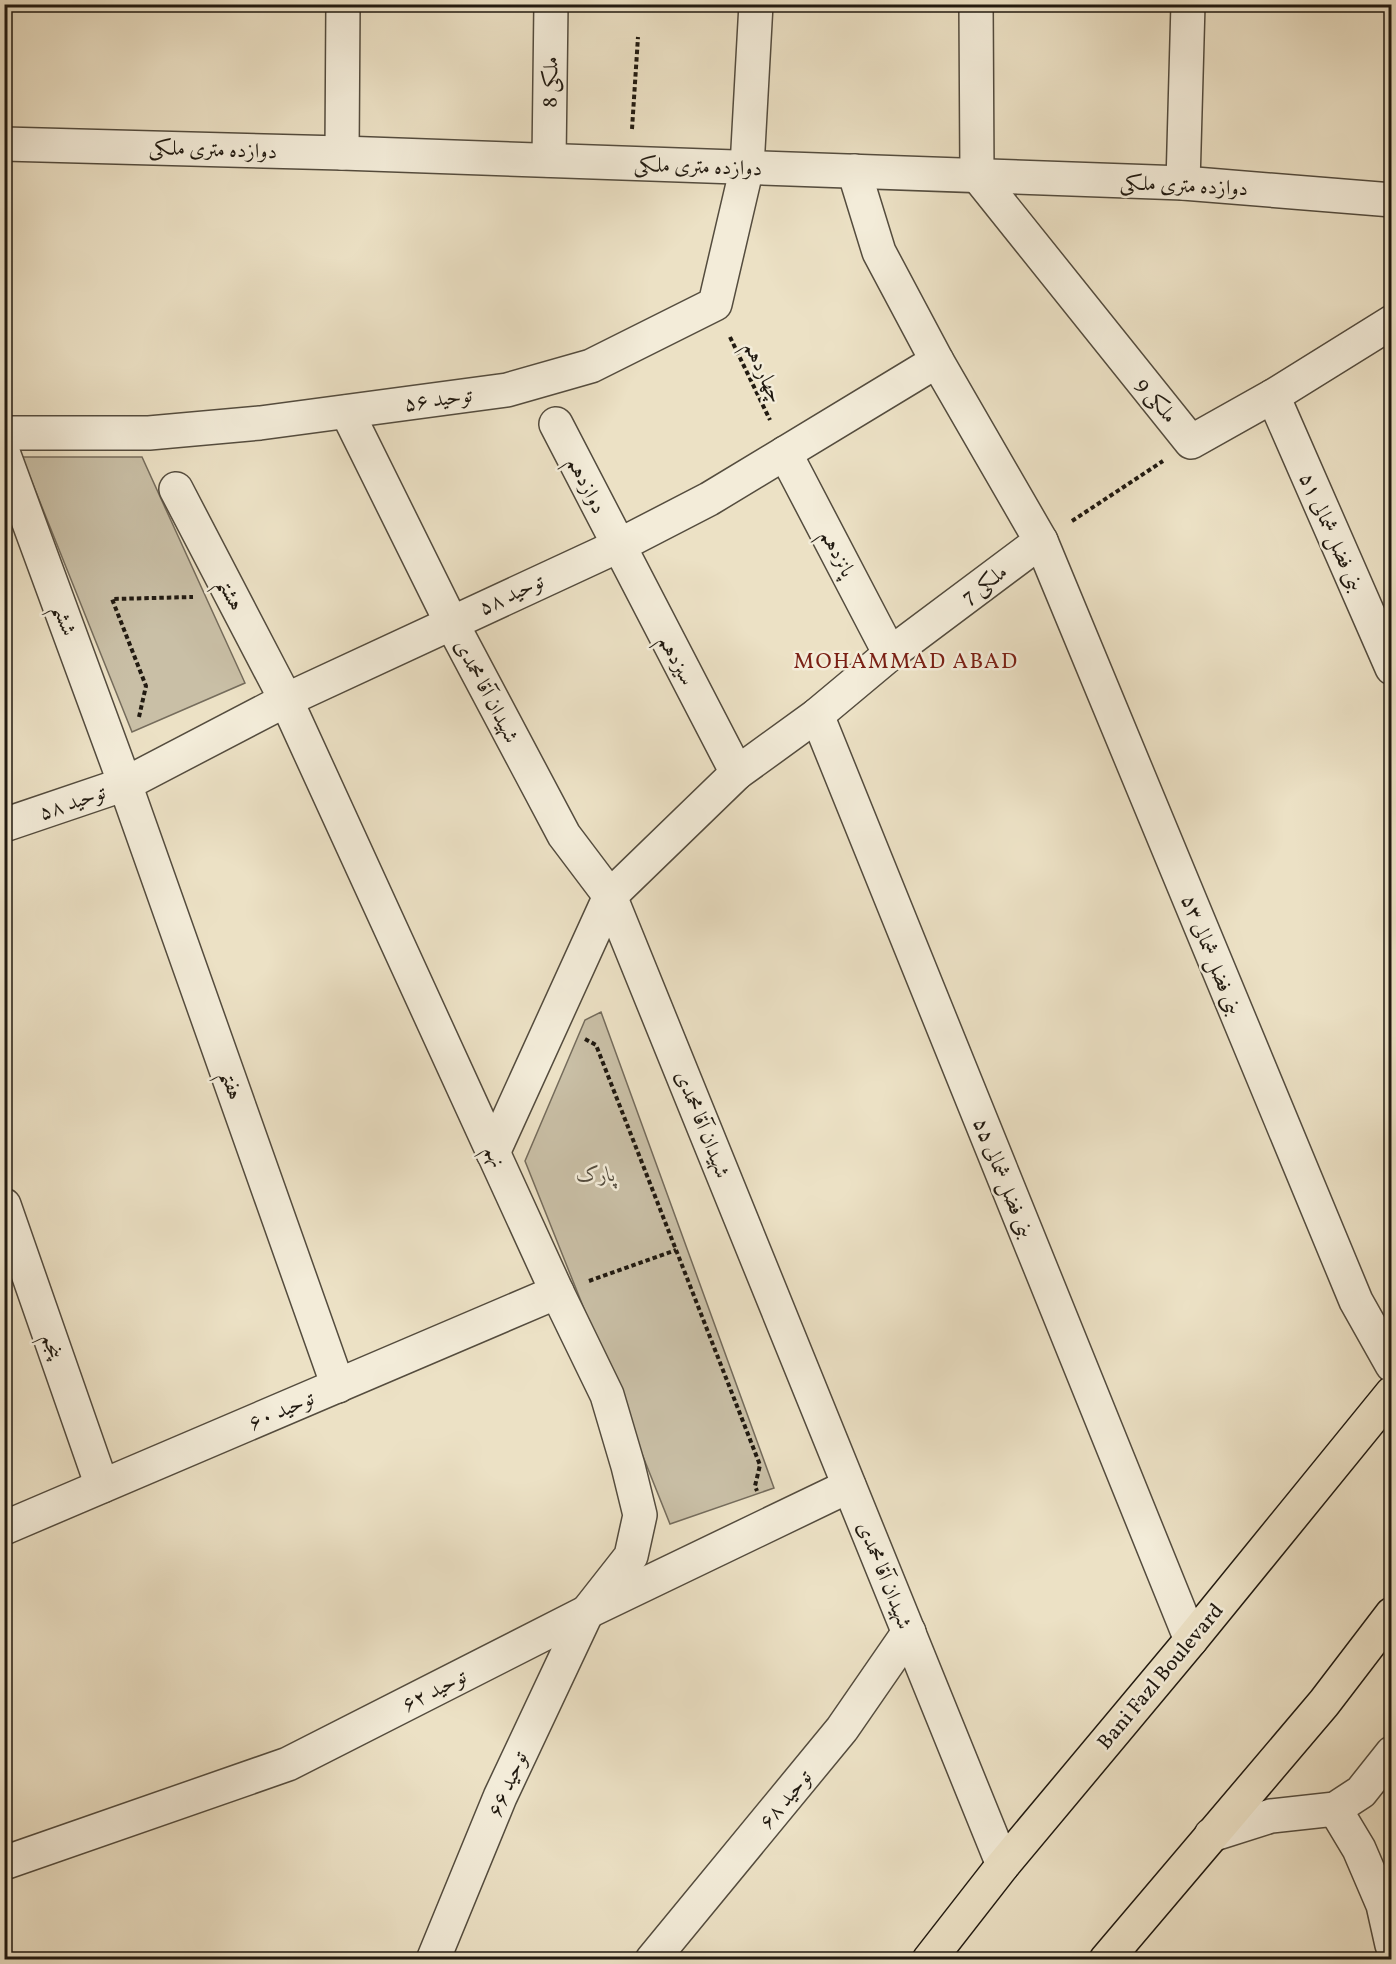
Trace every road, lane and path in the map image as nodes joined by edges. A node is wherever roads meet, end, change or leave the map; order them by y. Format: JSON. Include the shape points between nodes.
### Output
{"nodes":[{"id":1,"x":343,"y":4,"type":"edge"},
{"id":2,"x":551,"y":4,"type":"edge"},
{"id":3,"x":756,"y":4,"type":"edge"},
{"id":4,"x":976,"y":4,"type":"edge"},
{"id":5,"x":1188,"y":4,"type":"edge"},
{"id":6,"x":638,"y":37,"type":"dead end"},
{"id":7,"x":4,"y":144,"type":"edge"},
{"id":8,"x":342,"y":153,"type":"junction"},
{"id":9,"x":549,"y":160,"type":"junction"},
{"id":10,"x":630,"y":163,"type":"junction"},
{"id":11,"x":747,"y":167,"type":"junction"},
{"id":12,"x":854,"y":171,"type":"junction"},
{"id":13,"x":977,"y":175,"type":"junction"},
{"id":14,"x":1183,"y":183,"type":"junction"},
{"id":15,"x":1392,"y":200,"type":"edge"},
{"id":16,"x":715,"y":304,"type":"junction"},
{"id":17,"x":1392,"y":322,"type":"edge"},
{"id":18,"x":936,"y":361,"type":"junction"},
{"id":19,"x":1273,"y":396,"type":"junction"},
{"id":20,"x":347,"y":412,"type":"junction"},
{"id":21,"x":556,"y":424,"type":"dead end"},
{"id":22,"x":4,"y":433,"type":"edge"},
{"id":23,"x":1191,"y":442,"type":"junction"},
{"id":24,"x":786,"y":453,"type":"junction"},
{"id":25,"x":4,"y":455,"type":"edge"},
{"id":26,"x":176,"y":489,"type":"dead end"},
{"id":27,"x":1041,"y":542,"type":"junction"},
{"id":28,"x":618,"y":546,"type":"junction"},
{"id":29,"x":232,"y":597,"type":"junction"},
{"id":30,"x":451,"y":622,"type":"junction"},
{"id":31,"x":890,"y":654,"type":"junction"},
{"id":32,"x":1392,"y":668,"type":"edge"},
{"id":33,"x":285,"y":700,"type":"junction"},
{"id":34,"x":817,"y":715,"type":"junction"},
{"id":35,"x":139,"y":718,"type":"dead end"},
{"id":36,"x":737,"y":773,"type":"junction"},
{"id":37,"x":125,"y":784,"type":"junction"},
{"id":38,"x":4,"y":825,"type":"edge"},
{"id":39,"x":610,"y":896,"type":"junction"},
{"id":40,"x":553,"y":1020,"type":"junction"},
{"id":41,"x":493,"y":1153,"type":"junction"},
{"id":42,"x":4,"y":1205,"type":"edge"},
{"id":43,"x":676,"y":1250,"type":"junction"},
{"id":44,"x":557,"y":1292,"type":"junction"},
{"id":45,"x":1392,"y":1365,"type":"edge"},
{"id":46,"x":338,"y":1386,"type":"junction"},
{"id":47,"x":1392,"y":1393,"type":"edge"},
{"id":48,"x":849,"y":1485,"type":"junction"},
{"id":49,"x":102,"y":1486,"type":"junction"},
{"id":50,"x":768,"y":1525,"type":"junction"},
{"id":51,"x":4,"y":1528,"type":"edge"},
{"id":52,"x":587,"y":1612,"type":"junction"},
{"id":53,"x":1392,"y":1614,"type":"edge"},
{"id":54,"x":909,"y":1632,"type":"junction"},
{"id":55,"x":1191,"y":1640,"type":"junction"},
{"id":56,"x":1392,"y":1754,"type":"edge"},
{"id":57,"x":1335,"y":1809,"type":"junction"},
{"id":58,"x":1212,"y":1835,"type":"junction"},
{"id":59,"x":4,"y":1863,"type":"edge"},
{"id":60,"x":1003,"y":1865,"type":"junction"},
{"id":61,"x":1392,"y":1945,"type":"edge"},
{"id":62,"x":433,"y":1959,"type":"edge"},
{"id":63,"x":652,"y":1959,"type":"edge"},
{"id":64,"x":929,"y":1959,"type":"edge"},
{"id":65,"x":1106,"y":1959,"type":"edge"}],
"edges":[{"from":1,"to":8,"type":"street"},
{"from":2,"to":9,"type":"street","name":"ملکی 8"},
{"from":3,"to":11,"type":"street"},
{"from":4,"to":13,"type":"street"},
{"from":5,"to":14,"type":"street"},
{"from":6,"to":10,"type":"path"},
{"from":7,"to":8,"type":"street","name":"دوازده متری ملکی"},
{"from":8,"to":9,"type":"street","name":"دوازده متری ملکی"},
{"from":9,"to":10,"type":"street","name":"دوازده متری ملکی"},
{"from":10,"to":11,"type":"street","name":"دوازده متری ملکی"},
{"from":11,"to":12,"type":"street","name":"دوازده متری ملکی"},
{"from":11,"to":16,"type":"street"},
{"from":12,"to":13,"type":"street","name":"دوازده متری ملکی"},
{"from":12,"to":18,"type":"street","via":[[879,252]]},
{"from":13,"to":14,"type":"street","name":"دوازده متری ملکی"},
{"from":13,"to":23,"type":"street","name":"ملکی 9"},
{"from":14,"to":15,"type":"street","name":"دوازده متری ملکی"},
{"from":16,"to":20,"type":"street","name":"توحید ۵۶","via":[[591,366],[507,390]]},
{"from":16,"to":24,"type":"path","name":"چهاردهم"},
{"from":17,"to":19,"type":"street","name":"ملکی 9"},
{"from":18,"to":24,"type":"street","name":"توحید ۵۸"},
{"from":18,"to":27,"type":"street"},
{"from":19,"to":23,"type":"street","name":"ملکی 9"},
{"from":19,"to":32,"type":"street","name":"بنی فضل شمالی ۵۱"},
{"from":20,"to":22,"type":"street","name":"توحید ۵۶","via":[[148,433]]},
{"from":20,"to":30,"type":"street","name":"شهیدان آقا محمدی"},
{"from":21,"to":28,"type":"street","name":"دوازدهم"},
{"from":23,"to":27,"type":"path"},
{"from":24,"to":28,"type":"street","name":"توحید ۵۸"},
{"from":24,"to":31,"type":"street","name":"پانزدهم"},
{"from":25,"to":37,"type":"street","name":"ششم"},
{"from":26,"to":29,"type":"street","name":"هشتم"},
{"from":27,"to":31,"type":"street","name":"ملکی 7"},
{"from":27,"to":45,"type":"street","name":"بنی فضل شمالی ۵۳","via":[[1356,1301]]},
{"from":28,"to":30,"type":"street","name":"توحید ۵۸"},
{"from":28,"to":36,"type":"street","name":"سیزدهم"},
{"from":29,"to":33,"type":"street","name":"هشتم"},
{"from":29,"to":35,"type":"path","via":[[112,599],[146,686]]},
{"from":30,"to":33,"type":"street","name":"توحید ۵۸"},
{"from":30,"to":39,"type":"street","name":"شهیدان آقا محمدی","via":[[564,836]]},
{"from":31,"to":34,"type":"street","name":"ملکی 7"},
{"from":33,"to":37,"type":"street","name":"توحید ۵۸"},
{"from":33,"to":41,"type":"street","name":"نهم"},
{"from":34,"to":36,"type":"street","name":"ملکی 7"},
{"from":34,"to":55,"type":"street","name":"بنی فضل شمالی ۵۵"},
{"from":36,"to":39,"type":"street","name":"ملکی 7"},
{"from":37,"to":38,"type":"street","name":"توحید ۵۸"},
{"from":37,"to":46,"type":"street","name":"هفتم"},
{"from":39,"to":40,"type":"street"},
{"from":39,"to":48,"type":"street","name":"شهیدان آقا محمدی"},
{"from":40,"to":41,"type":"street"},
{"from":40,"to":43,"type":"path","via":[[596,1045]]},
{"from":41,"to":44,"type":"street","name":"نهم"},
{"from":42,"to":49,"type":"street","name":"پنجم"},
{"from":43,"to":44,"type":"path"},
{"from":43,"to":50,"type":"path","via":[[760,1465],[755,1486]]},
{"from":44,"to":46,"type":"street","name":"توحید ۶۰"},
{"from":44,"to":52,"type":"street","name":"نهم","via":[[607,1395],[640,1515],[631,1556]]},
{"from":46,"to":49,"type":"street","name":"توحید ۶۰"},
{"from":47,"to":55,"type":"main road","name":"Bani Fazl Boulevard"},
{"from":48,"to":50,"type":"street","name":"توحید ۶۲"},
{"from":48,"to":54,"type":"street","name":"شهیدان آقا محمدی"},
{"from":49,"to":51,"type":"street","name":"توحید ۶۰"},
{"from":50,"to":52,"type":"street","name":"توحید ۶۲"},
{"from":52,"to":59,"type":"street","name":"توحید ۶۲","via":[[288,1764]]},
{"from":52,"to":62,"type":"street","name":"توحید ۶۶","via":[[500,1797]]},
{"from":53,"to":58,"type":"main road","via":[[1324,1703]]},
{"from":54,"to":60,"type":"street","name":"شهیدان آقا محمدی"},
{"from":54,"to":63,"type":"street","name":"توحید ۶۸","via":[[842,1729]]},
{"from":55,"to":60,"type":"main road","name":"Bani Fazl Boulevard"},
{"from":56,"to":57,"type":"street","via":[[1361,1792]]},
{"from":57,"to":58,"type":"street","via":[[1271,1816]]},
{"from":57,"to":61,"type":"street","via":[[1359,1849],[1383,1905]]},
{"from":58,"to":65,"type":"main road"},
{"from":60,"to":64,"type":"main road","name":"Bani Fazl Boulevard"}]}
